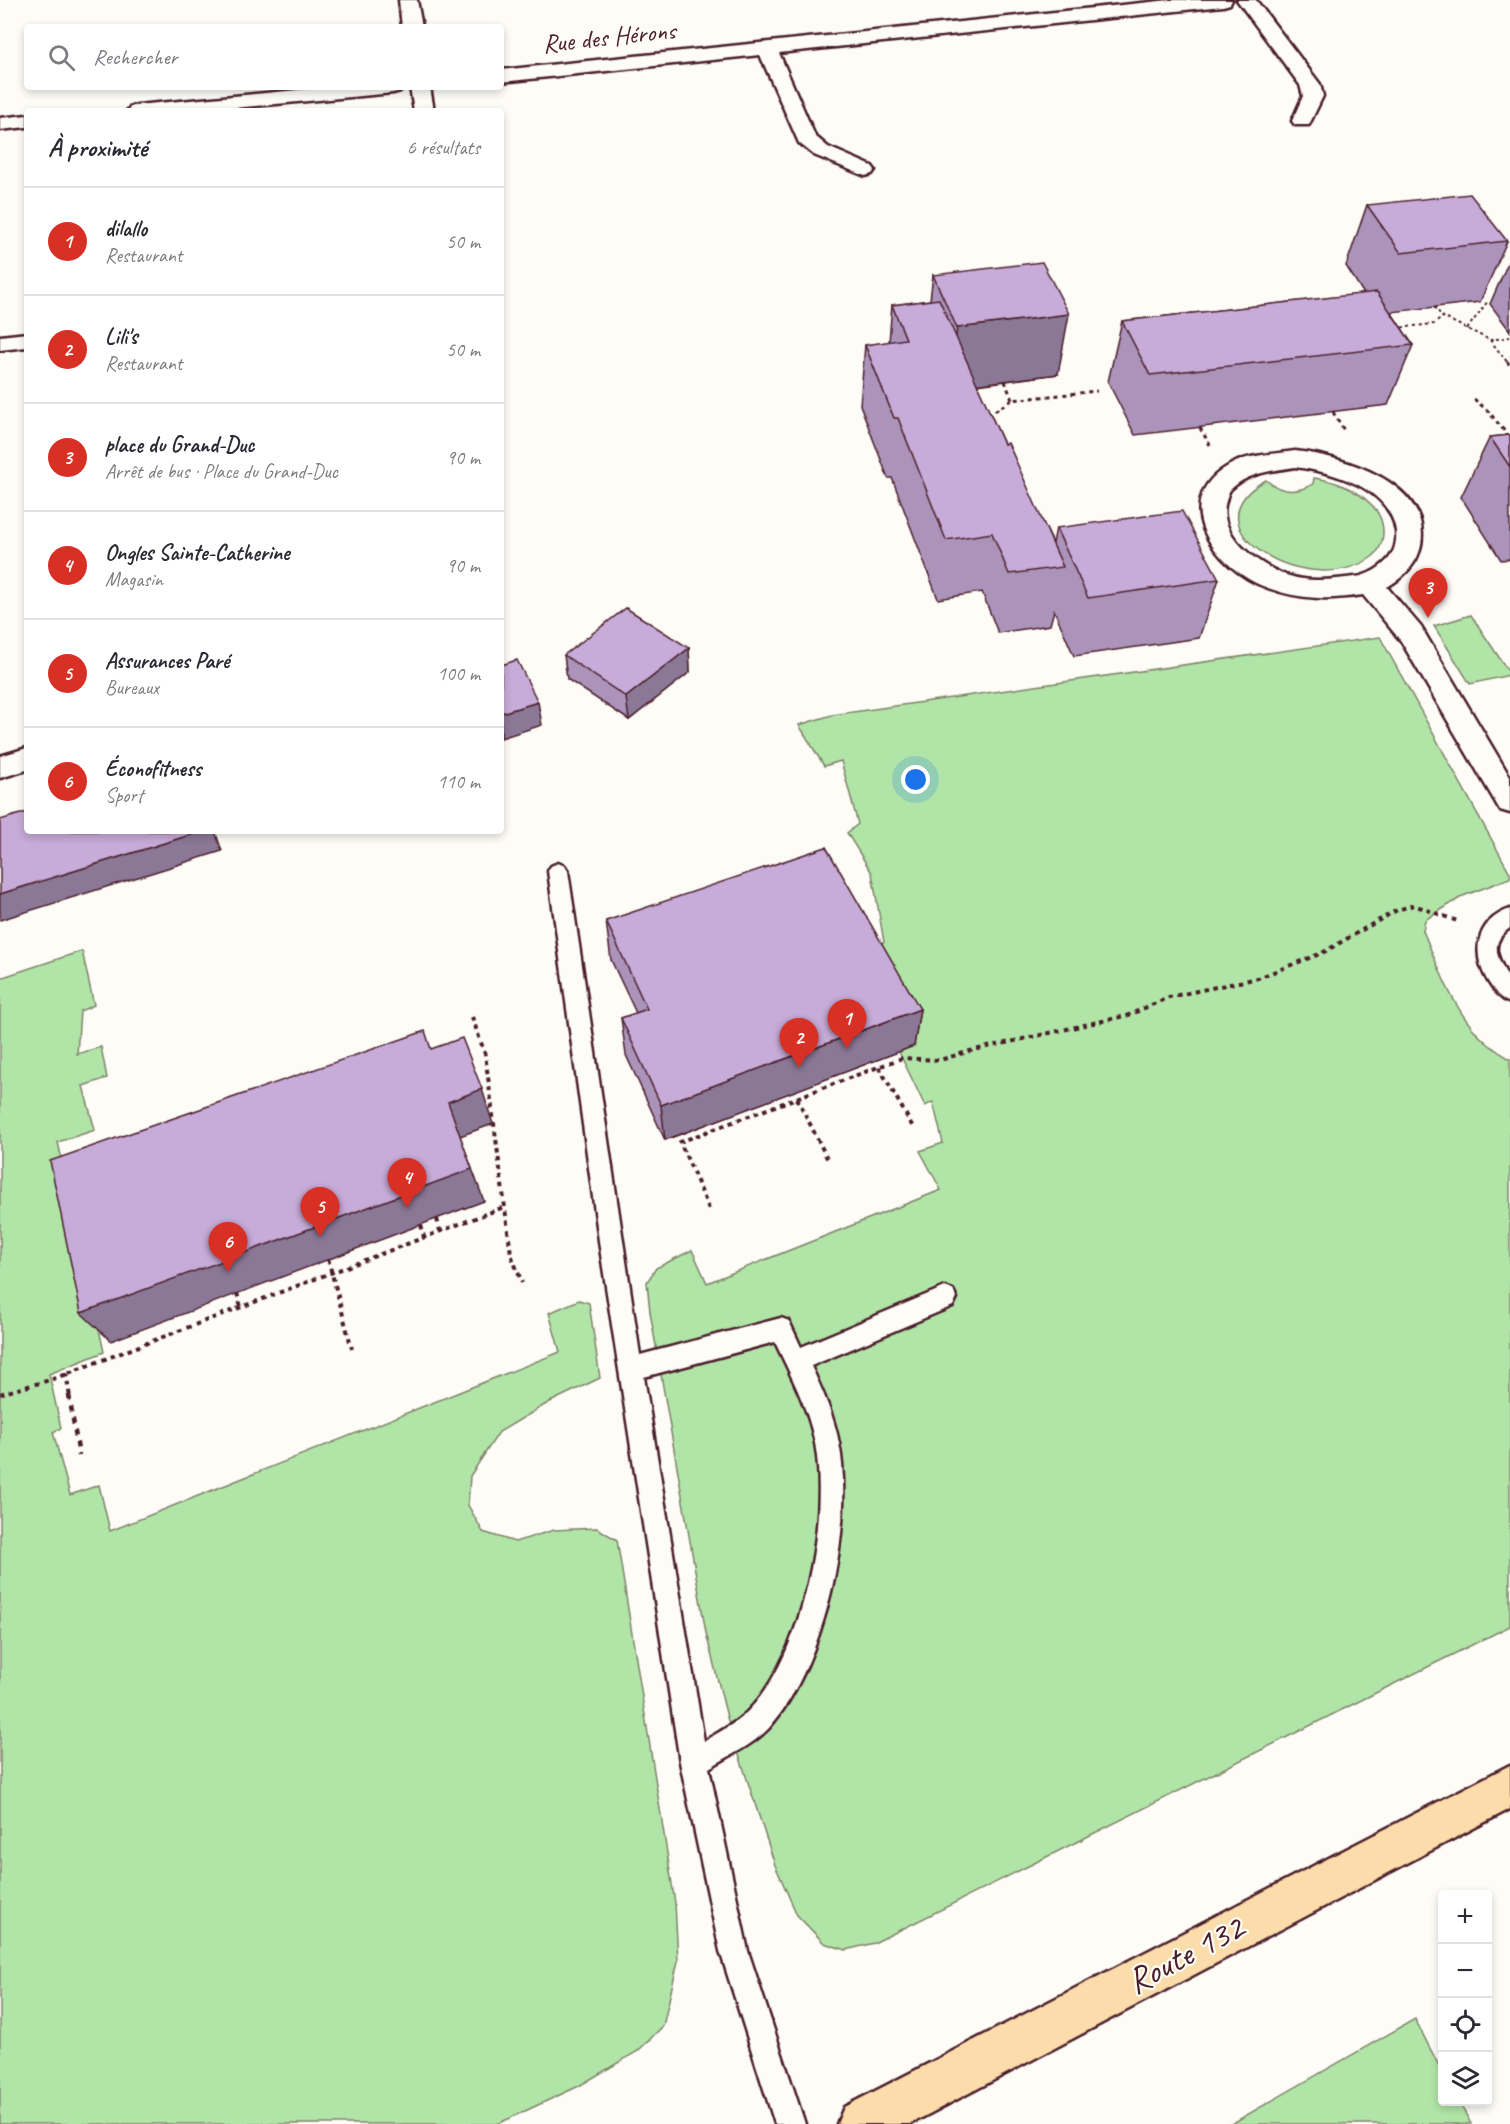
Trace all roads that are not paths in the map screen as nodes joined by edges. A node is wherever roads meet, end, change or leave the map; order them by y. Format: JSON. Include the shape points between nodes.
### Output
{"nodes":[{"id":1,"x":408,"y":0,"type":"edge"},
{"id":2,"x":1223,"y":0,"type":"edge"},
{"id":3,"x":1246,"y":0,"type":"edge"},
{"id":4,"x":412,"y":24,"type":"edge"},
{"id":5,"x":766,"y":48,"type":"junction"},
{"id":6,"x":504,"y":76,"type":"edge"},
{"id":7,"x":361,"y":90,"type":"edge"},
{"id":8,"x":420,"y":90,"type":"edge"},
{"id":9,"x":169,"y":108,"type":"edge"},
{"id":10,"x":424,"y":108,"type":"edge"},
{"id":11,"x":24,"y":121,"type":"edge"},
{"id":12,"x":1302,"y":121,"type":"dead end"},
{"id":13,"x":0,"y":124,"type":"edge"},
{"id":14,"x":865,"y":170,"type":"dead end"},
{"id":15,"x":24,"y":340,"type":"edge"},
{"id":16,"x":0,"y":343,"type":"edge"},
{"id":17,"x":1368,"y":584,"type":"junction"},
{"id":18,"x":24,"y":760,"type":"edge"},
{"id":19,"x":0,"y":767,"type":"edge"},
{"id":20,"x":1510,"y":802,"type":"edge"},
{"id":21,"x":558,"y":871,"type":"dead end"},
{"id":22,"x":1510,"y":917,"type":"edge"},
{"id":23,"x":1510,"y":994,"type":"edge"},
{"id":24,"x":945,"y":1298,"type":"dead end"},
{"id":25,"x":795,"y":1360,"type":"junction"},
{"id":26,"x":630,"y":1369,"type":"junction"},
{"id":27,"x":694,"y":1762,"type":"junction"},
{"id":28,"x":1510,"y":1786,"type":"edge"},
{"id":29,"x":790,"y":2124,"type":"edge"},
{"id":30,"x":861,"y":2124,"type":"edge"}],
"edges":[{"from":1,"to":4,"type":"street"},
{"from":2,"to":5,"type":"street","name":"Rue des Hérons"},
{"from":3,"to":12,"type":"street","via":[[1310,84],[1313,96]]},
{"from":5,"to":6,"type":"street","name":"Rue des Hérons"},
{"from":5,"to":14,"type":"street","via":[[806,139],[821,151]]},
{"from":7,"to":9,"type":"street"},
{"from":8,"to":10,"type":"street"},
{"from":11,"to":13,"type":"street"},
{"from":15,"to":16,"type":"street"},
{"from":17,"to":17,"type":"street","via":[[1400,562],[1409,542],[1409,530],[1389,495],[1364,477],[1328,464],[1280,460],[1238,472],[1214,495],[1210,517],[1220,541],[1256,572],[1305,588],[1338,590]]},
{"from":17,"to":20,"type":"street","via":[[1411,634]]},
{"from":18,"to":19,"type":"street"},
{"from":21,"to":26,"type":"lane"},
{"from":22,"to":23,"type":"lane","via":[[1491,934],[1486,947],[1497,981]]},
{"from":24,"to":25,"type":"lane"},
{"from":25,"to":26,"type":"lane","via":[[781,1329]]},
{"from":25,"to":27,"type":"lane","via":[[828,1444],[832,1508],[825,1568],[783,1686],[759,1719]]},
{"from":26,"to":27,"type":"lane"},
{"from":27,"to":29,"type":"lane","via":[[734,1951]]},
{"from":28,"to":30,"type":"highway","name":"Route 132"}]}
